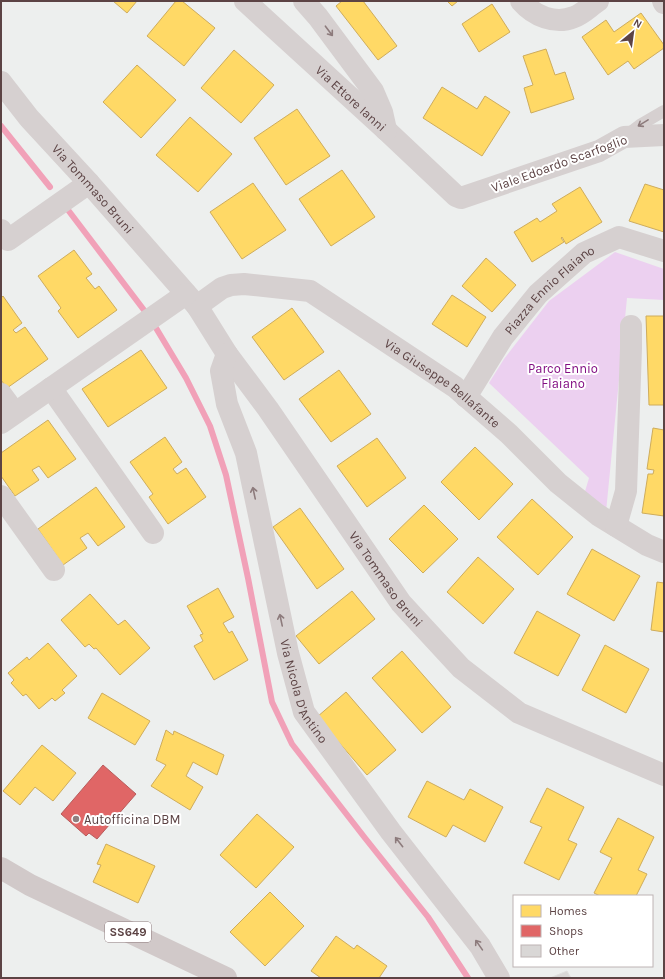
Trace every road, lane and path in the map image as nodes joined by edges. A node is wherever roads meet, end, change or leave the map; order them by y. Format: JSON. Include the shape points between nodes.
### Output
{"nodes":[{"id":1,"x":245,"y":1,"type":"edge"},
{"id":2,"x":304,"y":1,"type":"edge"},
{"id":3,"x":521,"y":1,"type":"edge"},
{"id":4,"x":598,"y":1,"type":"edge"},
{"id":5,"x":1,"y":82,"type":"edge"},
{"id":6,"x":664,"y":110,"type":"edge"},
{"id":7,"x":386,"y":130,"type":"junction"},
{"id":8,"x":664,"y":135,"type":"edge"},
{"id":9,"x":624,"y":137,"type":"junction"},
{"id":10,"x":89,"y":183,"type":"junction"},
{"id":11,"x":456,"y":196,"type":"joint"},
{"id":12,"x":1,"y":230,"type":"edge"},
{"id":13,"x":664,"y":251,"type":"edge"},
{"id":14,"x":192,"y":300,"type":"junction"},
{"id":15,"x":631,"y":326,"type":"dead end"},
{"id":16,"x":227,"y":354,"type":"junction"},
{"id":17,"x":51,"y":388,"type":"junction"},
{"id":18,"x":1,"y":394,"type":"edge"},
{"id":19,"x":466,"y":397,"type":"junction"},
{"id":20,"x":8,"y":418,"type":"edge"},
{"id":21,"x":1,"y":496,"type":"edge"},
{"id":22,"x":616,"y":526,"type":"junction"},
{"id":23,"x":153,"y":533,"type":"dead end"},
{"id":24,"x":664,"y":552,"type":"edge"},
{"id":25,"x":54,"y":570,"type":"dead end"},
{"id":26,"x":664,"y":775,"type":"edge"},
{"id":27,"x":1,"y":868,"type":"edge"},
{"id":28,"x":226,"y":978,"type":"edge"},
{"id":29,"x":499,"y":978,"type":"edge"}],
"edges":[{"from":1,"to":7,"type":"street","name":"Via Ettore Ianni"},
{"from":2,"to":7,"type":"street","one_way":true,"via":[[373,91]]},
{"from":3,"to":4,"type":"street","via":[[541,17],[556,20],[574,17]]},
{"from":5,"to":10,"type":"street","name":"Via Tommaso Bruni","via":[[29,118]]},
{"from":6,"to":9,"type":"lane","one_way":true},
{"from":7,"to":11,"type":"street","name":"Via Ettore Ianni"},
{"from":8,"to":9,"type":"street","name":"Viale Edoardo Scarfoglio"},
{"from":9,"to":11,"type":"street","name":"Viale Edoardo Scarfoglio","via":[[599,151],[461,198]]},
{"from":10,"to":12,"type":"street","via":[[8,240]]},
{"from":10,"to":14,"type":"street","name":"Via Tommaso Bruni"},
{"from":13,"to":19,"type":"street","name":"Piazza Ennio Flaiano","via":[[620,237],[584,253],[538,294],[504,337]]},
{"from":14,"to":16,"type":"street","name":"Via Tommaso Bruni"},
{"from":14,"to":17,"type":"street","via":[[150,319]]},
{"from":14,"to":19,"type":"street","name":"Via Giuseppe Bellafante","via":[[231,285],[244,284],[310,291],[455,387]]},
{"from":15,"to":22,"type":"street","via":[[626,491]]},
{"from":16,"to":26,"type":"street","name":"Via Tommaso Bruni","via":[[268,409],[401,603],[461,668],[519,714]]},
{"from":29,"to":16,"type":"street","name":"Via Nicola D'Antino","one_way":true,"via":[[480,946],[391,832],[304,712],[288,653],[246,453],[227,404],[221,371]]},
{"from":17,"to":20,"type":"street"},
{"from":17,"to":23,"type":"street"},
{"from":18,"to":20,"type":"street"},
{"from":19,"to":22,"type":"street","name":"Via Giuseppe Bellafante","via":[[509,434],[558,483]]},
{"from":21,"to":25,"type":"street"},
{"from":22,"to":24,"type":"street","name":"Via Giuseppe Bellafante"},
{"from":27,"to":28,"type":"main road","number":"SS649","via":[[30,885]]}]}
